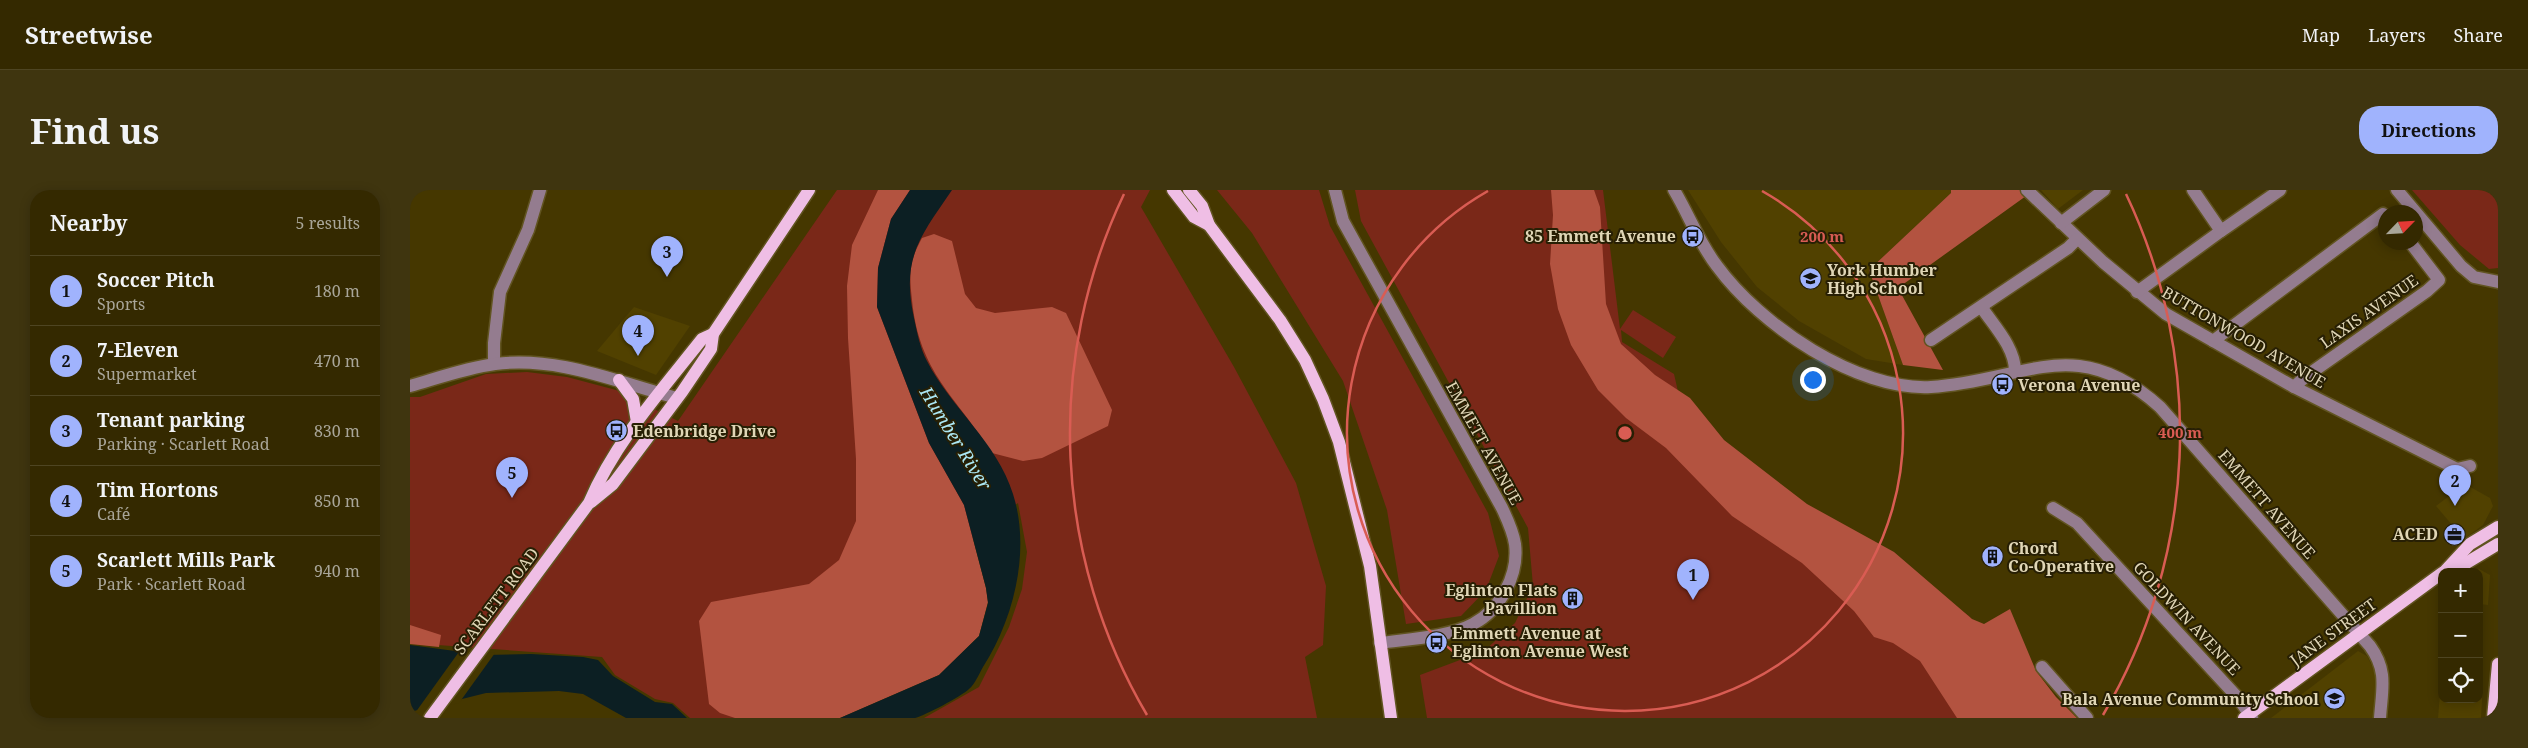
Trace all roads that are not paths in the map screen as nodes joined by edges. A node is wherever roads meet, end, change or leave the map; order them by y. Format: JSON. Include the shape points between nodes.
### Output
{"nodes":[{"id":1,"x":540,"y":190,"type":"edge"},
{"id":2,"x":810,"y":190,"type":"edge"},
{"id":3,"x":1173,"y":190,"type":"edge"},
{"id":4,"x":1189,"y":190,"type":"edge"},
{"id":5,"x":1335,"y":190,"type":"edge"},
{"id":6,"x":1674,"y":190,"type":"edge"},
{"id":7,"x":2027,"y":190,"type":"edge"},
{"id":8,"x":2104,"y":190,"type":"edge"},
{"id":9,"x":2193,"y":190,"type":"edge"},
{"id":10,"x":2280,"y":190,"type":"edge"},
{"id":11,"x":2397,"y":190,"type":"edge"},
{"id":12,"x":1198,"y":212,"type":"junction"},
{"id":13,"x":2378,"y":219,"type":"edge"},
{"id":14,"x":2061,"y":223,"type":"junction"},
{"id":15,"x":2221,"y":231,"type":"junction"},
{"id":16,"x":2077,"y":239,"type":"junction"},
{"id":17,"x":2416,"y":250,"type":"edge"},
{"id":18,"x":2498,"y":282,"type":"edge"},
{"id":19,"x":2137,"y":292,"type":"junction"},
{"id":20,"x":1982,"y":308,"type":"junction"},
{"id":21,"x":713,"y":334,"type":"junction"},
{"id":22,"x":1931,"y":340,"type":"dead end"},
{"id":23,"x":2213,"y":341,"type":"junction"},
{"id":24,"x":494,"y":364,"type":"junction"},
{"id":25,"x":2015,"y":371,"type":"junction"},
{"id":26,"x":619,"y":380,"type":"junction"},
{"id":27,"x":410,"y":386,"type":"edge"},
{"id":28,"x":2294,"y":387,"type":"junction"},
{"id":29,"x":659,"y":394,"type":"junction"},
{"id":30,"x":677,"y":398,"type":"junction"},
{"id":31,"x":637,"y":422,"type":"junction"},
{"id":32,"x":2470,"y":466,"type":"dead end"},
{"id":33,"x":589,"y":503,"type":"junction"},
{"id":34,"x":2053,"y":508,"type":"dead end"},
{"id":35,"x":2498,"y":527,"type":"edge"},
{"id":36,"x":2498,"y":544,"type":"edge"},
{"id":37,"x":2448,"y":568,"type":"edge"},
{"id":38,"x":2453,"y":568,"type":"edge"},
{"id":39,"x":2438,"y":576,"type":"edge"},
{"id":40,"x":2360,"y":633,"type":"junction"},
{"id":41,"x":1380,"y":643,"type":"junction"},
{"id":42,"x":2498,"y":664,"type":"edge"},
{"id":43,"x":2042,"y":667,"type":"dead end"},
{"id":44,"x":2248,"y":717,"type":"edge"},
{"id":45,"x":430,"y":718,"type":"edge"},
{"id":46,"x":1391,"y":718,"type":"edge"},
{"id":47,"x":2087,"y":718,"type":"edge"},
{"id":48,"x":2380,"y":718,"type":"edge"},
{"id":49,"x":2493,"y":718,"type":"edge"}],
"edges":[{"from":1,"to":24,"type":"street","via":[[528,230],[500,292]]},
{"from":2,"to":21,"type":"main road","name":"SCARLETT ROAD"},
{"from":3,"to":12,"type":"main road"},
{"from":4,"to":12,"type":"main road"},
{"from":5,"to":41,"type":"street","name":"EMMETT AVENUE","via":[[1343,220],[1502,508],[1515,545],[1505,593],[1487,615],[1461,629]]},
{"from":6,"to":25,"type":"street","name":"EMMETT AVENUE","via":[[1709,255],[1737,291],[1779,327],[1840,365],[1880,381],[1925,387]]},
{"from":7,"to":14,"type":"street","name":"BUTTONWOOD AVENUE"},
{"from":8,"to":14,"type":"street"},
{"from":9,"to":15,"type":"street"},
{"from":10,"to":15,"type":"street"},
{"from":11,"to":18,"type":"street","via":[[2461,266],[2474,277]]},
{"from":12,"to":41,"type":"main road","via":[[1280,320],[1305,360],[1323,399],[1339,442],[1358,514],[1373,582]]},
{"from":13,"to":23,"type":"street"},
{"from":14,"to":16,"type":"street","name":"BUTTONWOOD AVENUE"},
{"from":15,"to":19,"type":"street"},
{"from":16,"to":19,"type":"street","name":"BUTTONWOOD AVENUE"},
{"from":16,"to":20,"type":"street"},
{"from":17,"to":28,"type":"street","name":"LAXIS AVENUE","via":[[2439,280]]},
{"from":19,"to":23,"type":"street","name":"BUTTONWOOD AVENUE","via":[[2166,314]]},
{"from":20,"to":22,"type":"street"},
{"from":20,"to":25,"type":"street","via":[[2011,350]]},
{"from":21,"to":29,"type":"main road","name":"SCARLETT ROAD","via":[[702,339]]},
{"from":21,"to":30,"type":"main road","name":"SCARLETT ROAD","via":[[711,349]]},
{"from":23,"to":28,"type":"street","name":"BUTTONWOOD AVENUE"},
{"from":24,"to":26,"type":"street","via":[[550,364]]},
{"from":24,"to":27,"type":"street"},
{"from":25,"to":40,"type":"street","name":"EMMETT AVENUE","via":[[2048,365],[2084,366],[2111,373],[2140,389],[2160,407]]},
{"from":26,"to":29,"type":"street"},
{"from":26,"to":31,"type":"main road","via":[[633,398]]},
{"from":28,"to":32,"type":"street","name":"BUTTONWOOD AVENUE","via":[[2457,469]]},
{"from":29,"to":30,"type":"street"},
{"from":29,"to":31,"type":"main road","name":"SCARLETT ROAD"},
{"from":30,"to":33,"type":"main road","name":"SCARLETT ROAD","via":[[613,484]]},
{"from":31,"to":33,"type":"main road","name":"SCARLETT ROAD","via":[[601,475]]},
{"from":33,"to":45,"type":"main road","name":"SCARLETT ROAD"},
{"from":34,"to":44,"type":"street","name":"GOLDWIN AVENUE","via":[[2077,523],[2239,699]]},
{"from":35,"to":37,"type":"main road","name":"JANE STREET","via":[[2470,544]]},
{"from":36,"to":38,"type":"main road","name":"JANE STREET"},
{"from":39,"to":40,"type":"main road","name":"JANE STREET"},
{"from":40,"to":44,"type":"main road","name":"JANE STREET"},
{"from":40,"to":48,"type":"street","name":"EMMETT AVENUE","via":[[2382,668]]},
{"from":41,"to":46,"type":"main road"},
{"from":42,"to":49,"type":"main road"},
{"from":43,"to":47,"type":"street"}]}
